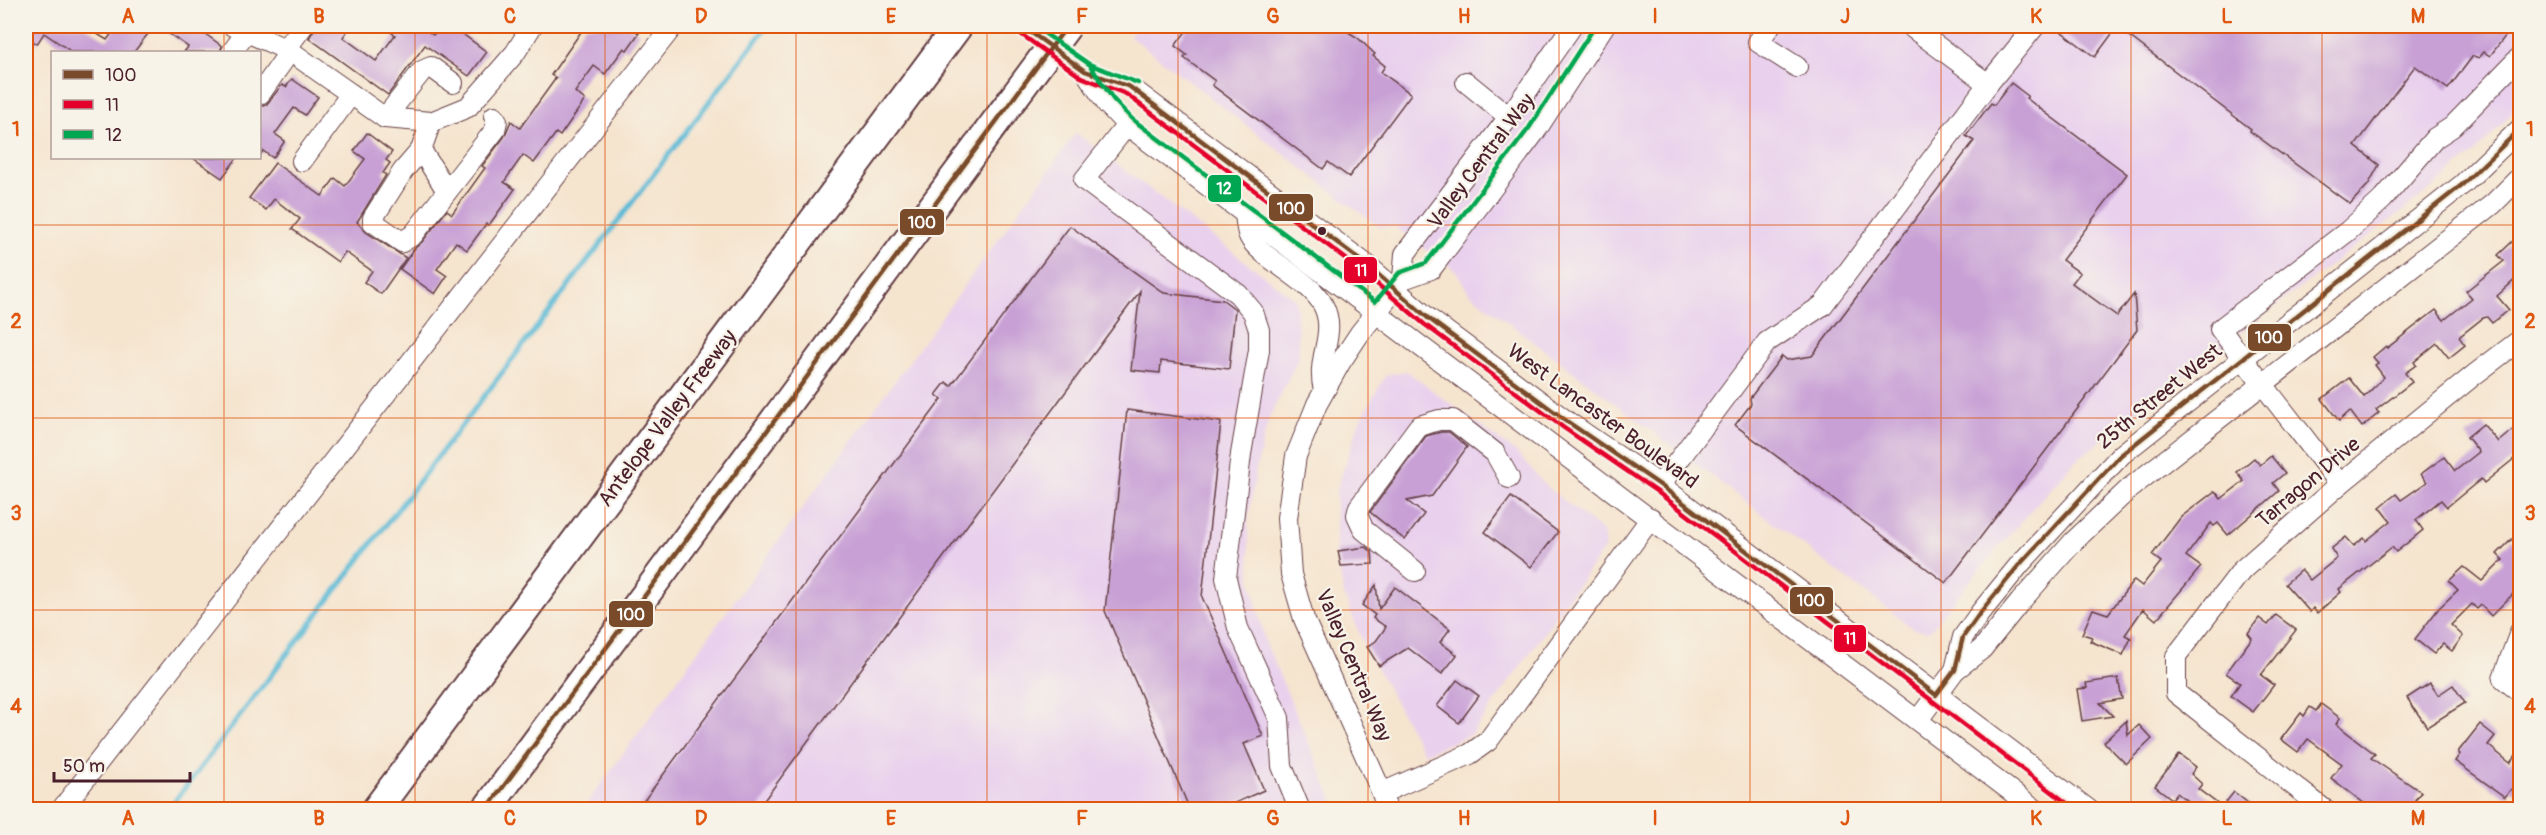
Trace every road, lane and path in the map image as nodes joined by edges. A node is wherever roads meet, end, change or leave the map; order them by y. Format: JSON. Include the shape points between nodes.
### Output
{"nodes":[{"id":1,"x":303,"y":26,"type":"edge"},
{"id":2,"x":532,"y":26,"type":"edge"},
{"id":3,"x":673,"y":26,"type":"edge"},
{"id":4,"x":958,"y":26,"type":"edge"},
{"id":5,"x":1022,"y":26,"type":"edge"},
{"id":6,"x":1067,"y":26,"type":"edge"},
{"id":7,"x":1572,"y":26,"type":"edge"},
{"id":8,"x":1604,"y":26,"type":"edge"},
{"id":9,"x":1770,"y":26,"type":"edge"},
{"id":10,"x":1910,"y":26,"type":"edge"},
{"id":11,"x":2035,"y":26,"type":"edge"},
{"id":12,"x":243,"y":28,"type":"edge"},
{"id":13,"x":288,"y":50,"type":"junction"},
{"id":14,"x":232,"y":51,"type":"edge"},
{"id":15,"x":2520,"y":57,"type":"edge"},
{"id":16,"x":1797,"y":67,"type":"dead end"},
{"id":17,"x":1085,"y":71,"type":"junction"},
{"id":18,"x":1466,"y":82,"type":"dead end"},
{"id":19,"x":453,"y":83,"type":"dead end"},
{"id":20,"x":1988,"y":84,"type":"junction"},
{"id":21,"x":261,"y":92,"type":"edge"},
{"id":22,"x":351,"y":94,"type":"junction"},
{"id":23,"x":494,"y":116,"type":"dead end"},
{"id":24,"x":1509,"y":117,"type":"junction"},
{"id":25,"x":385,"y":118,"type":"junction"},
{"id":26,"x":431,"y":122,"type":"junction"},
{"id":27,"x":1127,"y":125,"type":"junction"},
{"id":28,"x":2520,"y":129,"type":"edge"},
{"id":29,"x":421,"y":150,"type":"junction"},
{"id":30,"x":302,"y":161,"type":"dead end"},
{"id":31,"x":2520,"y":177,"type":"edge"},
{"id":32,"x":447,"y":191,"type":"junction"},
{"id":33,"x":1245,"y":213,"type":"junction"},
{"id":34,"x":1398,"y":285,"type":"junction"},
{"id":35,"x":1376,"y":312,"type":"junction"},
{"id":36,"x":2520,"y":340,"type":"edge"},
{"id":37,"x":2242,"y":359,"type":"junction"},
{"id":38,"x":2262,"y":386,"type":"junction"},
{"id":39,"x":1324,"y":390,"type":"junction"},
{"id":40,"x":1509,"y":478,"type":"dead end"},
{"id":41,"x":2340,"y":484,"type":"junction"},
{"id":42,"x":1660,"y":485,"type":"junction"},
{"id":43,"x":1651,"y":518,"type":"junction"},
{"id":44,"x":1415,"y":571,"type":"dead end"},
{"id":45,"x":2520,"y":632,"type":"edge"},
{"id":46,"x":1955,"y":670,"type":"junction"},
{"id":47,"x":2520,"y":692,"type":"edge"},
{"id":48,"x":1936,"y":695,"type":"junction"},
{"id":49,"x":1918,"y":720,"type":"junction"},
{"id":50,"x":1385,"y":801,"type":"edge"},
{"id":51,"x":61,"y":810,"type":"edge"},
{"id":52,"x":376,"y":810,"type":"edge"},
{"id":53,"x":486,"y":810,"type":"edge"},
{"id":54,"x":1300,"y":810,"type":"edge"},
{"id":55,"x":2036,"y":810,"type":"edge"},
{"id":56,"x":2089,"y":810,"type":"edge"},
{"id":57,"x":2325,"y":810,"type":"edge"}],
"edges":[{"from":1,"to":13,"type":"street"},
{"from":2,"to":26,"type":"street","via":[[515,53],[468,106]]},
{"from":3,"to":51,"type":"street"},
{"from":4,"to":52,"type":"highway","name":"Antelope Valley Freeway"},
{"from":5,"to":17,"type":"street","name":"West Lancaster Boulevard"},
{"from":6,"to":53,"type":"highway","bridge":true},
{"from":7,"to":24,"type":"street","name":"Valley Central Way"},
{"from":8,"to":34,"type":"street","name":"Valley Central Way","via":[[1535,132],[1431,268]]},
{"from":9,"to":16,"type":"street","via":[[1758,42]]},
{"from":10,"to":20,"type":"street"},
{"from":11,"to":20,"type":"street"},
{"from":12,"to":13,"type":"street"},
{"from":12,"to":14,"type":"street"},
{"from":13,"to":21,"type":"street"},
{"from":13,"to":22,"type":"street"},
{"from":15,"to":37,"type":"street","via":[[2452,127],[2435,138],[2383,199],[2348,231],[2220,329]]},
{"from":17,"to":27,"type":"street","name":"West Lancaster Boulevard"},
{"from":17,"to":34,"type":"street","name":"West Lancaster Boulevard","via":[[1130,87]]},
{"from":18,"to":24,"type":"street"},
{"from":19,"to":25,"type":"street","via":[[431,67],[422,70]]},
{"from":20,"to":42,"type":"street","via":[[1823,305],[1767,342]]},
{"from":22,"to":25,"type":"street"},
{"from":22,"to":30,"type":"street"},
{"from":23,"to":32,"type":"street","via":[[495,130]]},
{"from":24,"to":34,"type":"street","name":"Valley Central Way","via":[[1405,254]]},
{"from":25,"to":26,"type":"street"},
{"from":26,"to":29,"type":"street"},
{"from":27,"to":33,"type":"street","name":"West Lancaster Boulevard"},
{"from":27,"to":54,"type":"street","via":[[1084,180],[1238,294],[1253,312],[1259,330],[1226,578],[1238,628],[1279,718],[1282,766]]},
{"from":28,"to":37,"type":"street","name":"25th Street West","via":[[2463,184]]},
{"from":29,"to":32,"type":"street"},
{"from":29,"to":32,"type":"street","via":[[374,214],[373,222],[397,240],[405,241]]},
{"from":31,"to":38,"type":"street","name":"25th Street West","via":[[2493,204]]},
{"from":33,"to":35,"type":"street","name":"West Lancaster Boulevard"},
{"from":33,"to":39,"type":"street","via":[[1250,236],[1312,291],[1324,307],[1329,328],[1320,364]]},
{"from":34,"to":35,"type":"street","name":"Valley Central Way"},
{"from":34,"to":42,"type":"street","name":"West Lancaster Boulevard","via":[[1568,422]]},
{"from":35,"to":39,"type":"street","name":"Valley Central Way"},
{"from":35,"to":43,"type":"street","name":"West Lancaster Boulevard"},
{"from":36,"to":41,"type":"street","name":"Tarragon Drive"},
{"from":37,"to":38,"type":"street"},
{"from":37,"to":46,"type":"street","name":"25th Street West","via":[[2121,455],[2056,523],[1963,637]]},
{"from":38,"to":41,"type":"street"},
{"from":38,"to":46,"type":"street","name":"25th Street West","via":[[2130,488],[2082,533],[1982,649]]},
{"from":39,"to":50,"type":"street","name":"Valley Central Way","via":[[1296,456],[1287,518],[1291,574],[1304,619]]},
{"from":40,"to":44,"type":"street","via":[[1495,453],[1454,420],[1419,426],[1357,515],[1364,530]]},
{"from":41,"to":57,"type":"street","name":"Tarragon Drive","via":[[2242,570],[2176,656],[2176,693]]},
{"from":42,"to":48,"type":"street","name":"West Lancaster Boulevard"},
{"from":43,"to":49,"type":"street","name":"West Lancaster Boulevard"},
{"from":43,"to":50,"type":"street","via":[[1488,741]]},
{"from":45,"to":47,"type":"street","via":[[2503,678]]},
{"from":46,"to":48,"type":"street","name":"25th Street West"},
{"from":48,"to":49,"type":"street","name":"25th Street West"},
{"from":48,"to":56,"type":"street","name":"West Lancaster Boulevard"},
{"from":49,"to":55,"type":"street","name":"West Lancaster Boulevard"}]}
